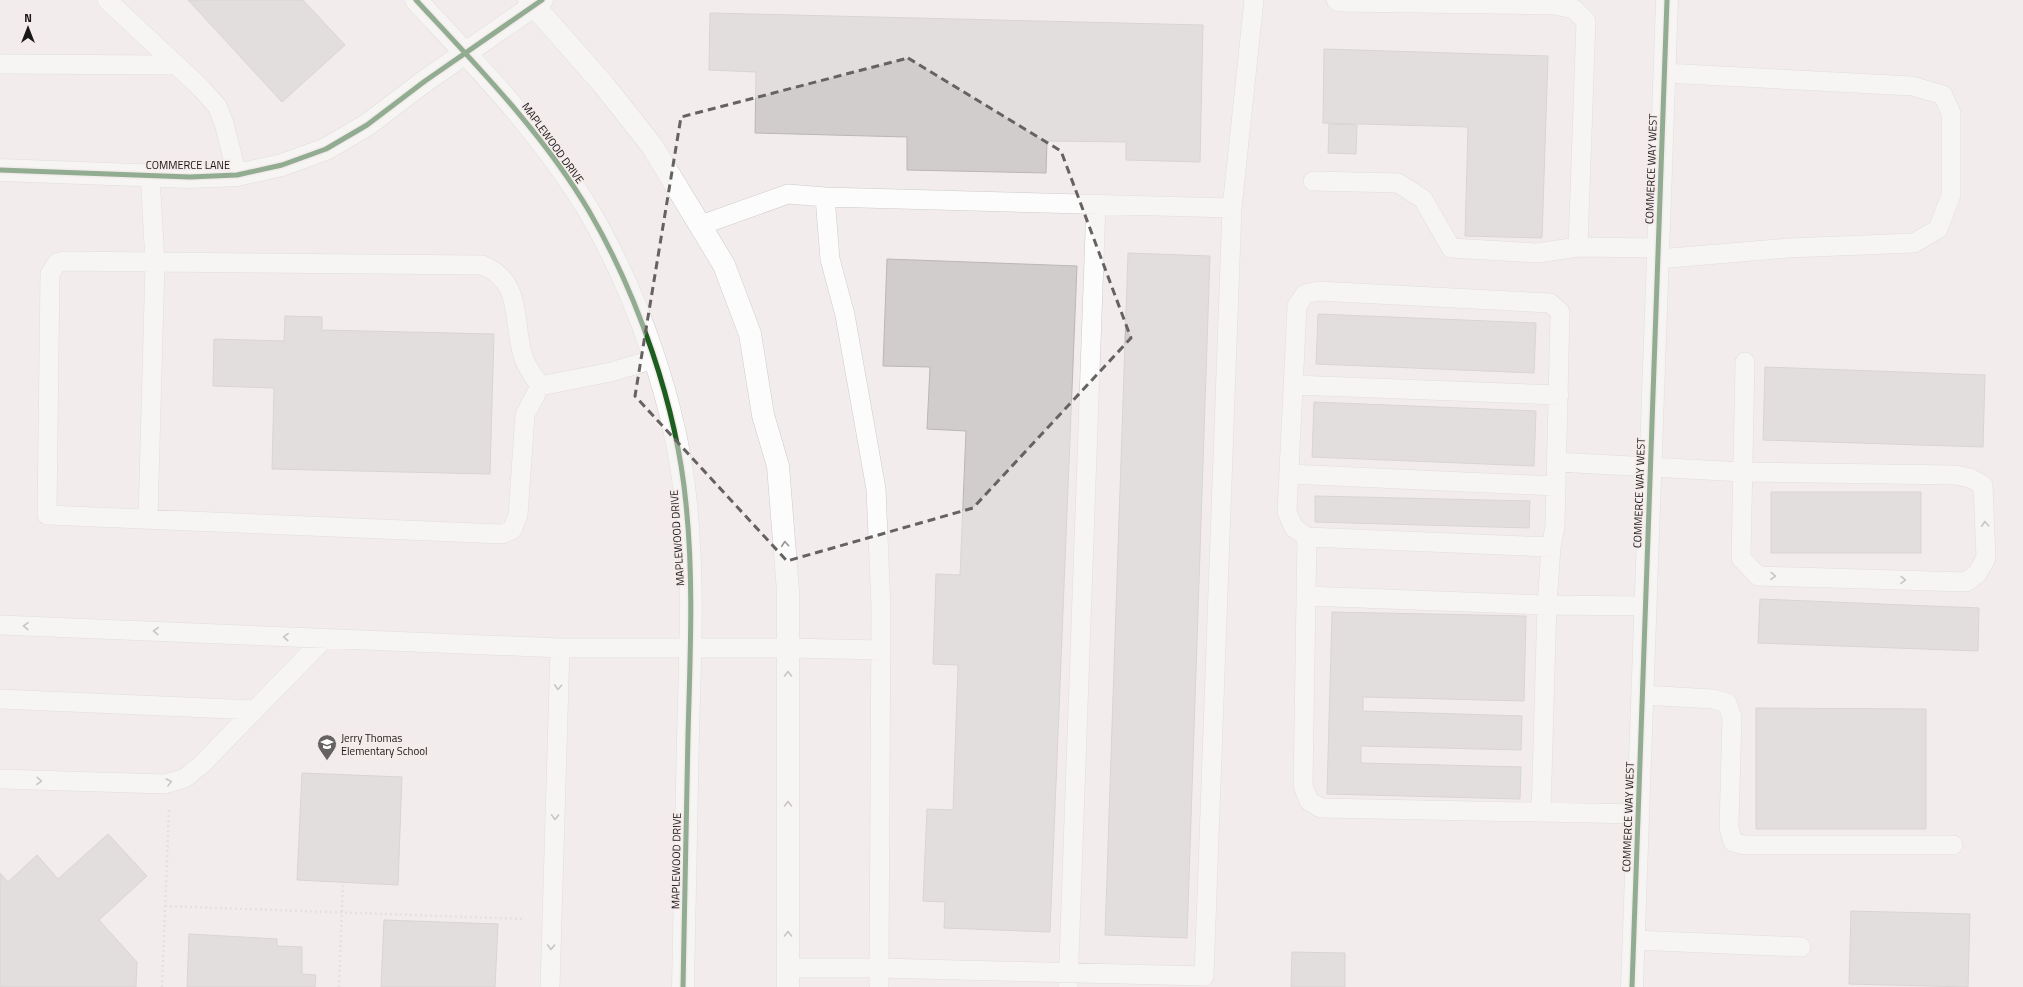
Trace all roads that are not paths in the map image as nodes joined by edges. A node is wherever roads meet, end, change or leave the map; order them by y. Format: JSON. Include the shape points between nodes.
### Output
{"nodes":[{"id":1,"x":107,"y":0,"type":"edge"},
{"id":2,"x":416,"y":0,"type":"edge"},
{"id":3,"x":1254,"y":0,"type":"edge"},
{"id":4,"x":1336,"y":0,"type":"edge"},
{"id":5,"x":1667,"y":0,"type":"edge"},
{"id":6,"x":535,"y":2,"type":"edge"},
{"id":7,"x":465,"y":53,"type":"junction"},
{"id":8,"x":0,"y":64,"type":"edge"},
{"id":9,"x":175,"y":65,"type":"junction"},
{"id":10,"x":1664,"y":73,"type":"junction"},
{"id":11,"x":0,"y":170,"type":"edge"},
{"id":12,"x":150,"y":175,"type":"junction"},
{"id":13,"x":237,"y":175,"type":"junction"},
{"id":14,"x":1313,"y":181,"type":"dead end"},
{"id":15,"x":825,"y":197,"type":"junction"},
{"id":16,"x":1096,"y":204,"type":"junction"},
{"id":17,"x":1232,"y":208,"type":"junction"},
{"id":18,"x":701,"y":225,"type":"junction"},
{"id":19,"x":1578,"y":247,"type":"junction"},
{"id":20,"x":1658,"y":254,"type":"junction"},
{"id":21,"x":155,"y":262,"type":"junction"},
{"id":22,"x":654,"y":359,"type":"junction"},
{"id":23,"x":1745,"y":362,"type":"dead end"},
{"id":24,"x":1294,"y":385,"type":"junction"},
{"id":25,"x":540,"y":386,"type":"junction"},
{"id":26,"x":1559,"y":395,"type":"junction"},
{"id":27,"x":1557,"y":462,"type":"junction"},
{"id":28,"x":1650,"y":466,"type":"junction"},
{"id":29,"x":1743,"y":472,"type":"junction"},
{"id":30,"x":1289,"y":474,"type":"junction"},
{"id":31,"x":1556,"y":486,"type":"junction"},
{"id":32,"x":148,"y":519,"type":"junction"},
{"id":33,"x":1307,"y":537,"type":"junction"},
{"id":34,"x":1551,"y":547,"type":"junction"},
{"id":35,"x":1306,"y":596,"type":"junction"},
{"id":36,"x":1547,"y":605,"type":"junction"},
{"id":37,"x":1645,"y":606,"type":"junction"},
{"id":38,"x":0,"y":625,"type":"edge"},
{"id":39,"x":325,"y":638,"type":"junction"},
{"id":40,"x":690,"y":647,"type":"junction"},
{"id":41,"x":560,"y":648,"type":"junction"},
{"id":42,"x":788,"y":648,"type":"junction"},
{"id":43,"x":881,"y":650,"type":"junction"},
{"id":44,"x":1642,"y":695,"type":"junction"},
{"id":45,"x":0,"y":699,"type":"edge"},
{"id":46,"x":255,"y":710,"type":"junction"},
{"id":47,"x":0,"y":780,"type":"edge"},
{"id":48,"x":1541,"y":811,"type":"junction"},
{"id":49,"x":1638,"y":814,"type":"junction"},
{"id":50,"x":1953,"y":845,"type":"dead end"},
{"id":51,"x":1633,"y":940,"type":"junction"},
{"id":52,"x":1801,"y":947,"type":"dead end"},
{"id":53,"x":879,"y":968,"type":"junction"},
{"id":54,"x":788,"y":977,"type":"edge"},
{"id":55,"x":1068,"y":980,"type":"edge"},
{"id":56,"x":1204,"y":981,"type":"edge"},
{"id":57,"x":550,"y":987,"type":"edge"},
{"id":58,"x":683,"y":987,"type":"edge"},
{"id":59,"x":879,"y":987,"type":"edge"},
{"id":60,"x":1632,"y":987,"type":"edge"}],
"edges":[{"from":1,"to":9,"type":"lane"},
{"from":2,"to":7,"type":"street","name":"MAPLEWOOD DRIVE"},
{"from":3,"to":17,"type":"lane"},
{"from":4,"to":19,"type":"lane","via":[[1554,5],[1574,9],[1586,21]]},
{"from":5,"to":10,"type":"street","name":"COMMERCE WAY WEST"},
{"from":6,"to":7,"type":"street","name":"COMMERCE LANE"},
{"from":6,"to":18,"type":"street","via":[[652,146]]},
{"from":7,"to":13,"type":"street","name":"COMMERCE LANE","via":[[367,125],[326,148],[282,165]]},
{"from":7,"to":22,"type":"street","name":"MAPLEWOOD DRIVE","via":[[518,111],[560,166],[590,213],[628,288]]},
{"from":8,"to":9,"type":"lane"},
{"from":9,"to":13,"type":"lane","via":[[217,106]]},
{"from":10,"to":20,"type":"street","name":"COMMERCE WAY WEST"},
{"from":10,"to":20,"type":"lane","via":[[1912,86],[1943,95],[1951,113],[1951,195],[1938,229],[1914,243]]},
{"from":11,"to":12,"type":"street","name":"COMMERCE LANE"},
{"from":12,"to":13,"type":"street","name":"COMMERCE LANE"},
{"from":12,"to":21,"type":"lane"},
{"from":14,"to":19,"type":"lane","via":[[1398,182],[1424,199],[1451,248],[1537,253]]},
{"from":15,"to":16,"type":"lane"},
{"from":15,"to":18,"type":"lane","via":[[788,194]]},
{"from":15,"to":43,"type":"lane","via":[[830,259],[845,315],[876,489]]},
{"from":16,"to":17,"type":"lane"},
{"from":16,"to":55,"type":"lane"},
{"from":17,"to":56,"type":"lane"},
{"from":42,"to":18,"type":"street","one_way":true,"via":[[788,591],[778,466],[763,415],[750,334],[724,265]]},
{"from":19,"to":20,"type":"lane"},
{"from":20,"to":28,"type":"street","name":"COMMERCE WAY WEST"},
{"from":21,"to":25,"type":"lane","via":[[482,265],[495,271],[506,282],[514,302],[523,357]]},
{"from":21,"to":32,"type":"lane"},
{"from":21,"to":32,"type":"lane","via":[[65,261],[57,263],[50,274],[47,515]]},
{"from":22,"to":25,"type":"lane","via":[[611,372]]},
{"from":22,"to":40,"type":"street","name":"MAPLEWOOD DRIVE","via":[[672,420],[686,503],[691,587]]},
{"from":23,"to":29,"type":"lane"},
{"from":24,"to":26,"type":"lane"},
{"from":24,"to":26,"type":"lane","via":[[1297,306],[1305,294],[1318,291],[1550,303],[1560,312]]},
{"from":24,"to":30,"type":"lane"},
{"from":25,"to":32,"type":"lane","via":[[525,415],[518,515],[512,530],[502,534]]},
{"from":26,"to":27,"type":"lane"},
{"from":27,"to":28,"type":"lane"},
{"from":27,"to":31,"type":"lane"},
{"from":28,"to":29,"type":"lane"},
{"from":28,"to":37,"type":"street","name":"COMMERCE WAY WEST"},
{"from":29,"to":29,"type":"lane","one_way":true,"via":[[1741,558],[1758,576],[1966,582],[1977,574],[1986,558],[1983,485],[1970,478],[1956,475]]},
{"from":30,"to":31,"type":"lane"},
{"from":30,"to":33,"type":"lane","via":[[1287,512],[1294,528]]},
{"from":31,"to":34,"type":"lane","via":[[1555,526]]},
{"from":33,"to":34,"type":"lane"},
{"from":33,"to":35,"type":"lane"},
{"from":34,"to":36,"type":"lane"},
{"from":35,"to":36,"type":"lane"},
{"from":35,"to":48,"type":"lane","via":[[1303,786],[1309,801],[1321,808]]},
{"from":36,"to":37,"type":"lane"},
{"from":36,"to":48,"type":"lane"},
{"from":37,"to":44,"type":"street","name":"COMMERCE WAY WEST"},
{"from":39,"to":38,"type":"lane","one_way":true},
{"from":39,"to":41,"type":"lane"},
{"from":39,"to":46,"type":"lane"},
{"from":40,"to":41,"type":"lane"},
{"from":40,"to":42,"type":"lane"},
{"from":40,"to":58,"type":"street","name":"MAPLEWOOD DRIVE"},
{"from":41,"to":57,"type":"lane","one_way":true},
{"from":42,"to":43,"type":"lane"},
{"from":54,"to":42,"type":"street","one_way":true},
{"from":43,"to":53,"type":"lane"},
{"from":44,"to":49,"type":"street","name":"COMMERCE WAY WEST"},
{"from":44,"to":50,"type":"lane","via":[[1713,699],[1727,703],[1732,717],[1729,828],[1733,842],[1745,845]]},
{"from":45,"to":46,"type":"lane"},
{"from":47,"to":46,"type":"lane","one_way":true,"via":[[170,783],[185,778],[201,765]]},
{"from":48,"to":49,"type":"lane"},
{"from":49,"to":51,"type":"street","name":"COMMERCE WAY WEST"},
{"from":51,"to":52,"type":"lane"},
{"from":51,"to":60,"type":"street","name":"COMMERCE WAY WEST"},
{"from":53,"to":54,"type":"lane"},
{"from":53,"to":55,"type":"lane"},
{"from":53,"to":59,"type":"lane"},
{"from":55,"to":56,"type":"lane"}]}
